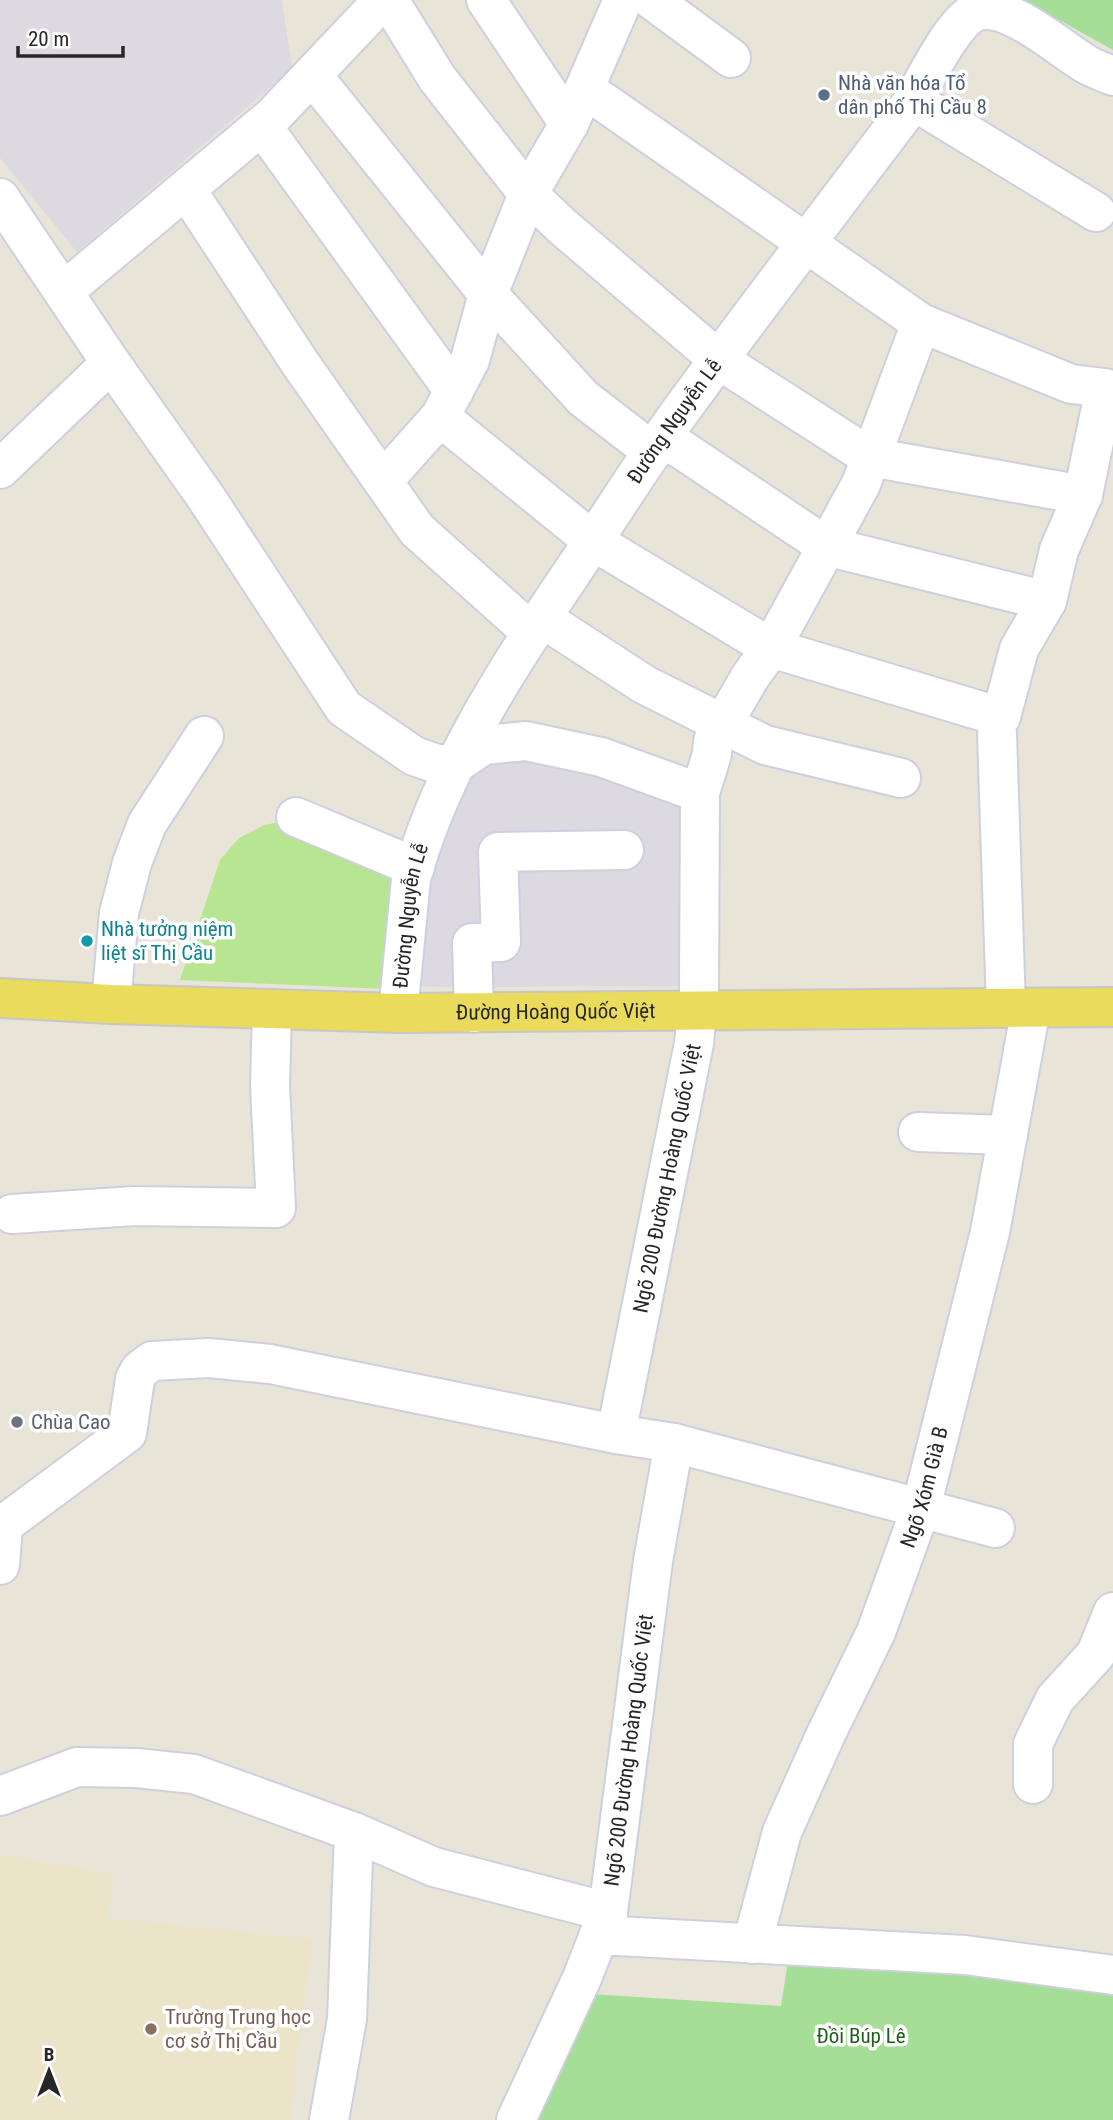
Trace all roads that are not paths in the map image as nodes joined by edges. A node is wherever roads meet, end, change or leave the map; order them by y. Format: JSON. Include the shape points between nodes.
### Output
{"nodes":[{"id":1,"x":383,"y":0,"type":"edge"},
{"id":2,"x":389,"y":0,"type":"edge"},
{"id":3,"x":486,"y":0,"type":"edge"},
{"id":4,"x":623,"y":0,"type":"edge"},
{"id":5,"x":652,"y":0,"type":"edge"},
{"id":6,"x":732,"y":58,"type":"dead end"},
{"id":7,"x":312,"y":75,"type":"junction"},
{"id":8,"x":1113,"y":76,"type":"edge"},
{"id":9,"x":585,"y":89,"type":"junction"},
{"id":10,"x":914,"y":101,"type":"junction"},
{"id":11,"x":569,"y":124,"type":"junction"},
{"id":12,"x":262,"y":126,"type":"junction"},
{"id":13,"x":186,"y":189,"type":"junction"},
{"id":14,"x":528,"y":194,"type":"junction"},
{"id":15,"x":0,"y":198,"type":"edge"},
{"id":16,"x":1096,"y":212,"type":"dead end"},
{"id":17,"x":806,"y":244,"type":"junction"},
{"id":18,"x":64,"y":291,"type":"junction"},
{"id":19,"x":488,"y":293,"type":"junction"},
{"id":20,"x":921,"y":323,"type":"junction"},
{"id":21,"x":719,"y":360,"type":"junction"},
{"id":22,"x":111,"y":363,"type":"junction"},
{"id":23,"x":447,"y":404,"type":"junction"},
{"id":24,"x":658,"y":444,"type":"junction"},
{"id":25,"x":870,"y":457,"type":"junction"},
{"id":26,"x":0,"y":469,"type":"edge"},
{"id":27,"x":383,"y":481,"type":"junction"},
{"id":28,"x":1083,"y":495,"type":"junction"},
{"id":29,"x":593,"y":541,"type":"junction"},
{"id":30,"x":826,"y":546,"type":"junction"},
{"id":31,"x":1046,"y":601,"type":"junction"},
{"id":32,"x":537,"y":625,"type":"junction"},
{"id":33,"x":771,"y":648,"type":"junction"},
{"id":34,"x":723,"y":724,"type":"junction"},
{"id":35,"x":997,"y":734,"type":"dead end"},
{"id":36,"x":204,"y":736,"type":"dead end"},
{"id":37,"x":454,"y":764,"type":"junction"},
{"id":38,"x":901,"y":778,"type":"dead end"},
{"id":39,"x":700,"y":793,"type":"junction"},
{"id":40,"x":296,"y":817,"type":"dead end"},
{"id":41,"x":624,"y":850,"type":"dead end"},
{"id":42,"x":415,"y":867,"type":"junction"},
{"id":43,"x":0,"y":998,"type":"edge"},
{"id":44,"x":111,"y":1004,"type":"junction"},
{"id":45,"x":1113,"y":1007,"type":"edge"},
{"id":46,"x":1018,"y":1008,"type":"junction"},
{"id":47,"x":272,"y":1010,"type":"junction"},
{"id":48,"x":697,"y":1012,"type":"junction"},
{"id":49,"x":398,"y":1013,"type":"junction"},
{"id":50,"x":474,"y":1013,"type":"junction"},
{"id":51,"x":918,"y":1132,"type":"dead end"},
{"id":52,"x":1008,"y":1135,"type":"junction"},
{"id":53,"x":12,"y":1214,"type":"dead end"},
{"id":54,"x":616,"y":1434,"type":"junction"},
{"id":55,"x":674,"y":1443,"type":"junction"},
{"id":56,"x":921,"y":1508,"type":"junction"},
{"id":57,"x":995,"y":1528,"type":"dead end"},
{"id":58,"x":0,"y":1565,"type":"edge"},
{"id":59,"x":1113,"y":1612,"type":"edge"},
{"id":60,"x":1033,"y":1784,"type":"dead end"},
{"id":61,"x":0,"y":1796,"type":"edge"},
{"id":62,"x":354,"y":1832,"type":"junction"},
{"id":63,"x":604,"y":1923,"type":"junction"},
{"id":64,"x":752,"y":1944,"type":"junction"},
{"id":65,"x":1113,"y":1975,"type":"edge"},
{"id":66,"x":329,"y":2120,"type":"edge"},
{"id":67,"x":516,"y":2120,"type":"edge"}],
"edges":[{"from":1,"to":7,"type":"street"},
{"from":2,"to":14,"type":"street","via":[[437,78]]},
{"from":3,"to":11,"type":"street"},
{"from":4,"to":9,"type":"street"},
{"from":5,"to":6,"type":"street"},
{"from":7,"to":12,"type":"street"},
{"from":7,"to":19,"type":"street"},
{"from":8,"to":10,"type":"street","name":"Đường Nguyễn Lễ","via":[[1010,15],[984,9],[956,27]]},
{"from":9,"to":11,"type":"street"},
{"from":9,"to":17,"type":"street"},
{"from":10,"to":16,"type":"street"},
{"from":10,"to":17,"type":"street","name":"Đường Nguyễn Lễ"},
{"from":11,"to":14,"type":"street"},
{"from":12,"to":13,"type":"street"},
{"from":12,"to":23,"type":"street"},
{"from":13,"to":18,"type":"street"},
{"from":13,"to":27,"type":"street"},
{"from":14,"to":19,"type":"street"},
{"from":14,"to":21,"type":"street"},
{"from":15,"to":18,"type":"street"},
{"from":17,"to":20,"type":"street"},
{"from":17,"to":21,"type":"street","name":"Đường Nguyễn Lễ"},
{"from":18,"to":22,"type":"street"},
{"from":19,"to":23,"type":"street","via":[[470,360]]},
{"from":19,"to":24,"type":"street","via":[[583,398]]},
{"from":20,"to":25,"type":"street","name":"Ngõ 200 Đường Hoàng Quốc Việt"},
{"from":20,"to":28,"type":"street","via":[[1070,384],[1105,388]]},
{"from":21,"to":24,"type":"street","name":"Đường Nguyễn Lễ"},
{"from":21,"to":25,"type":"street"},
{"from":22,"to":26,"type":"street"},
{"from":22,"to":37,"type":"street","via":[[344,708],[414,756]]},
{"from":23,"to":27,"type":"street"},
{"from":23,"to":29,"type":"street"},
{"from":24,"to":29,"type":"street","name":"Đường Nguyễn Lễ"},
{"from":24,"to":30,"type":"street"},
{"from":25,"to":28,"type":"street"},
{"from":25,"to":30,"type":"street","name":"Ngõ 200 Đường Hoàng Quốc Việt","via":[[861,484]]},
{"from":27,"to":32,"type":"street","via":[[417,530]]},
{"from":28,"to":31,"type":"street","via":[[1059,550]]},
{"from":29,"to":32,"type":"street","name":"Đường Nguyễn Lễ"},
{"from":29,"to":33,"type":"street"},
{"from":30,"to":31,"type":"street"},
{"from":30,"to":33,"type":"street","name":"Ngõ 200 Đường Hoàng Quốc Việt"},
{"from":31,"to":33,"type":"street","via":[[1019,649],[1001,717]]},
{"from":32,"to":34,"type":"street"},
{"from":32,"to":37,"type":"street","name":"Đường Nguyễn Lễ"},
{"from":33,"to":34,"type":"street","name":"Ngõ 200 Đường Hoàng Quốc Việt"},
{"from":34,"to":38,"type":"street","via":[[765,745]]},
{"from":34,"to":39,"type":"street","name":"Ngõ 200 Đường Hoàng Quốc Việt","via":[[713,741]]},
{"from":35,"to":46,"type":"street","name":"Ngõ Xóm Già B"},
{"from":36,"to":44,"type":"street","via":[[146,824],[132,863],[119,913]]},
{"from":37,"to":39,"type":"street","via":[[484,745],[526,741],[601,757]]},
{"from":37,"to":42,"type":"street","name":"Đường Nguyễn Lễ"},
{"from":39,"to":48,"type":"street","name":"Ngõ 200 Đường Hoàng Quốc Việt"},
{"from":40,"to":42,"type":"street"},
{"from":41,"to":50,"type":"street","via":[[498,852],[501,942],[472,943]]},
{"from":42,"to":49,"type":"street","name":"Đường Nguyễn Lễ"},
{"from":43,"to":44,"type":"main road","name":"Đường Hoàng Quốc Việt"},
{"from":44,"to":47,"type":"main road","name":"Đường Hoàng Quốc Việt"},
{"from":45,"to":46,"type":"main road","name":"Đường Hoàng Quốc Việt"},
{"from":46,"to":48,"type":"main road","name":"Đường Hoàng Quốc Việt"},
{"from":46,"to":52,"type":"street","name":"Ngõ Xóm Già B"},
{"from":47,"to":49,"type":"main road","name":"Đường Hoàng Quốc Việt"},
{"from":47,"to":53,"type":"street","via":[[270,1086],[276,1208],[135,1206]]},
{"from":48,"to":50,"type":"main road","name":"Đường Hoàng Quốc Việt"},
{"from":48,"to":54,"type":"street","name":"Ngõ 200 Đường Hoàng Quốc Việt"},
{"from":49,"to":50,"type":"main road","name":"Đường Hoàng Quốc Việt"},
{"from":51,"to":52,"type":"street"},
{"from":52,"to":56,"type":"street","name":"Ngõ Xóm Già B","via":[[987,1243]]},
{"from":54,"to":55,"type":"street"},
{"from":54,"to":58,"type":"street","via":[[270,1364],[152,1361],[135,1379],[127,1433],[3,1525]]},
{"from":55,"to":56,"type":"street"},
{"from":55,"to":63,"type":"street","name":"Ngõ 200 Đường Hoàng Quốc Việt","via":[[653,1561]]},
{"from":56,"to":57,"type":"street"},
{"from":56,"to":64,"type":"street","name":"Ngõ Xóm Già B","via":[[876,1632],[782,1832]]},
{"from":59,"to":60,"type":"street","via":[[1096,1654],[1055,1699],[1033,1744]]},
{"from":61,"to":62,"type":"street","name":"Ngõ 200 Đường Hoàng Quốc Việt","via":[[77,1767],[136,1768],[194,1774]]},
{"from":62,"to":63,"type":"street","name":"Ngõ 200 Đường Hoàng Quốc Việt","via":[[434,1867]]},
{"from":62,"to":66,"type":"street","via":[[347,2019]]},
{"from":63,"to":64,"type":"street"},
{"from":63,"to":67,"type":"street"},
{"from":64,"to":65,"type":"street","via":[[965,1955]]}]}
